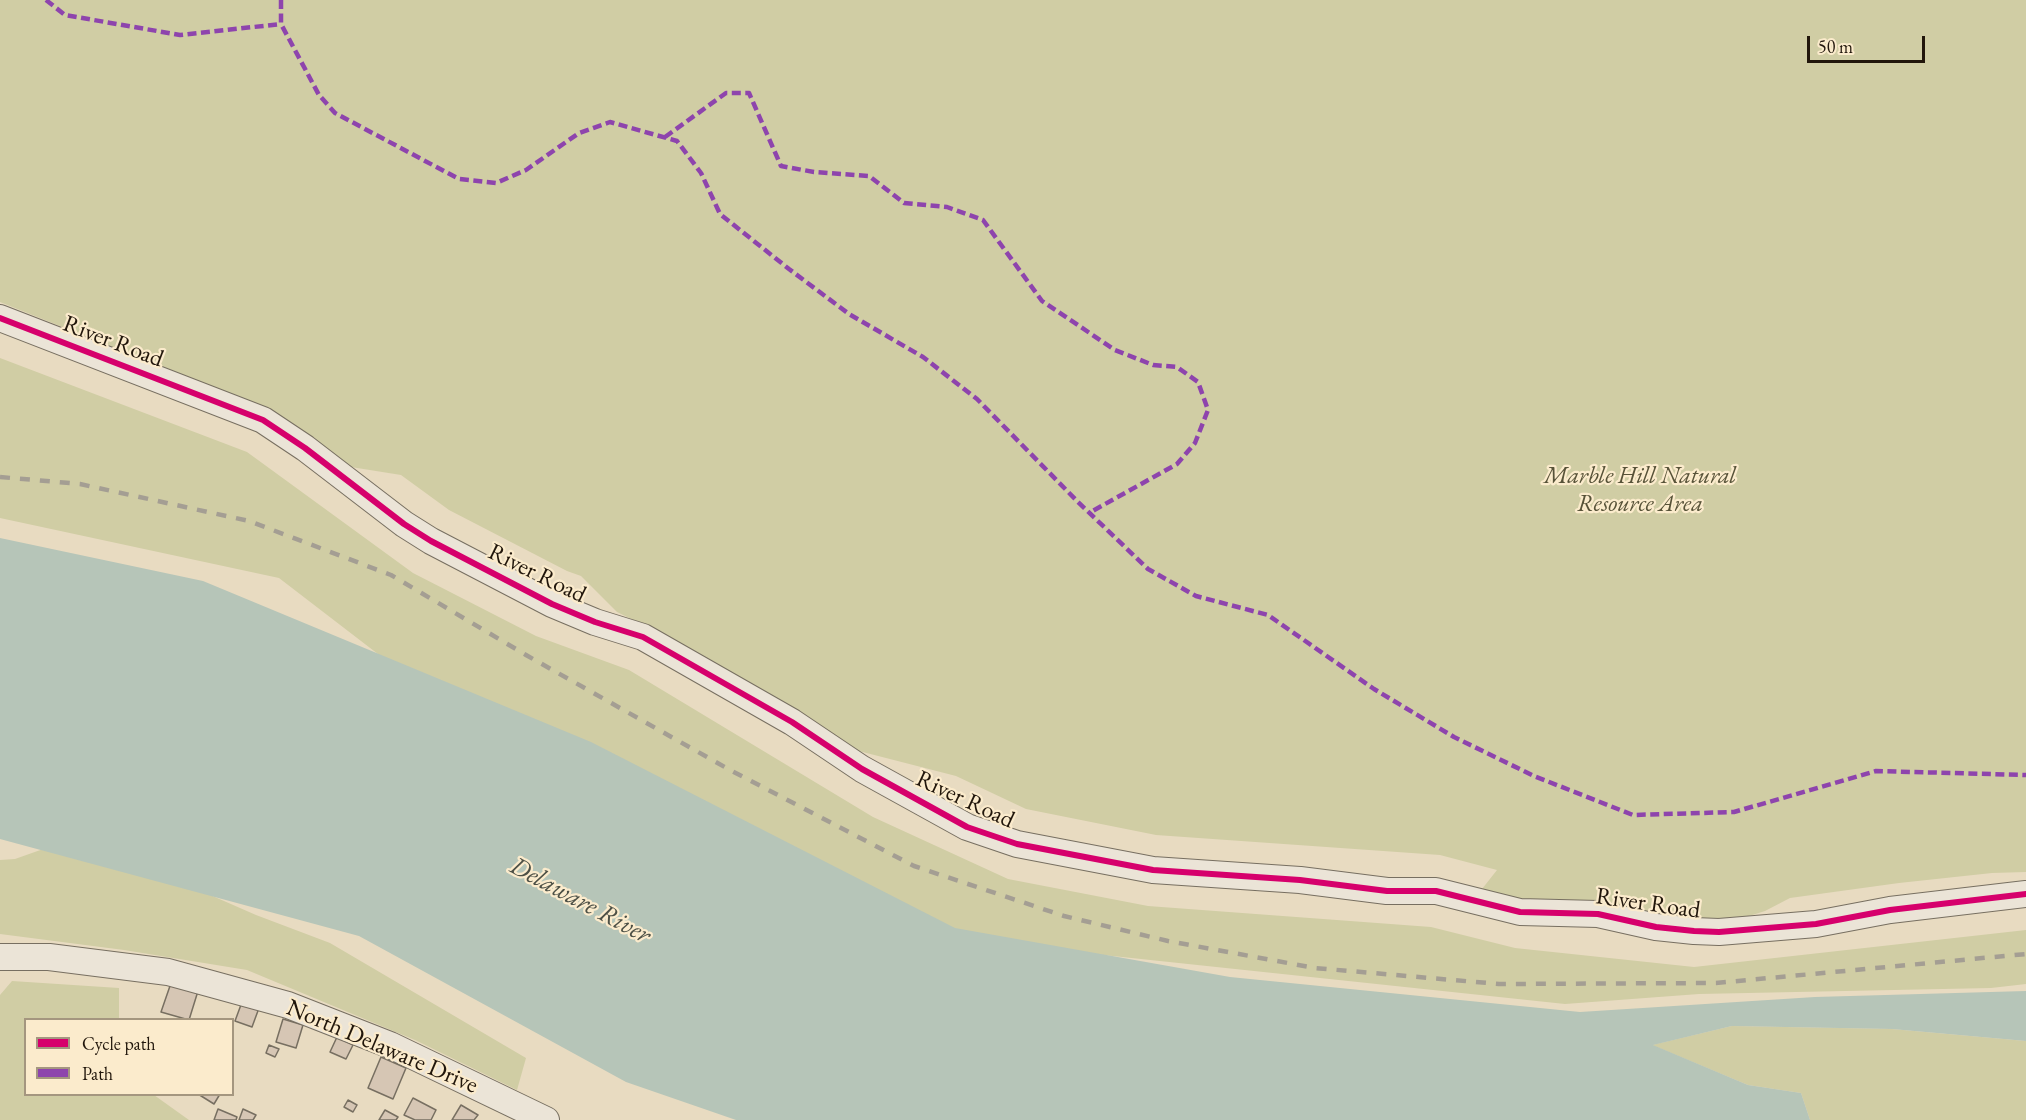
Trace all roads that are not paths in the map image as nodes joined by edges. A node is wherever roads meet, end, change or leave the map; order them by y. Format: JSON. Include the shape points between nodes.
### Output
{"nodes":[{"id":1,"x":0,"y":318,"type":"edge"},
{"id":2,"x":2026,"y":894,"type":"edge"},
{"id":3,"x":0,"y":957,"type":"edge"},
{"id":4,"x":546,"y":1120,"type":"edge"}],
"edges":[{"from":1,"to":2,"type":"street","name":"River Road","via":[[263,420],[431,541],[552,604],[643,637],[792,722],[873,775],[967,827],[1017,844],[1153,870],[1300,880],[1387,891],[1436,891],[1520,912],[1598,914],[1694,931],[1816,924],[1890,910]]},
{"from":3,"to":4,"type":"street","name":"North Delaware Drive","via":[[49,957],[168,972],[288,1005],[390,1045]]}]}
